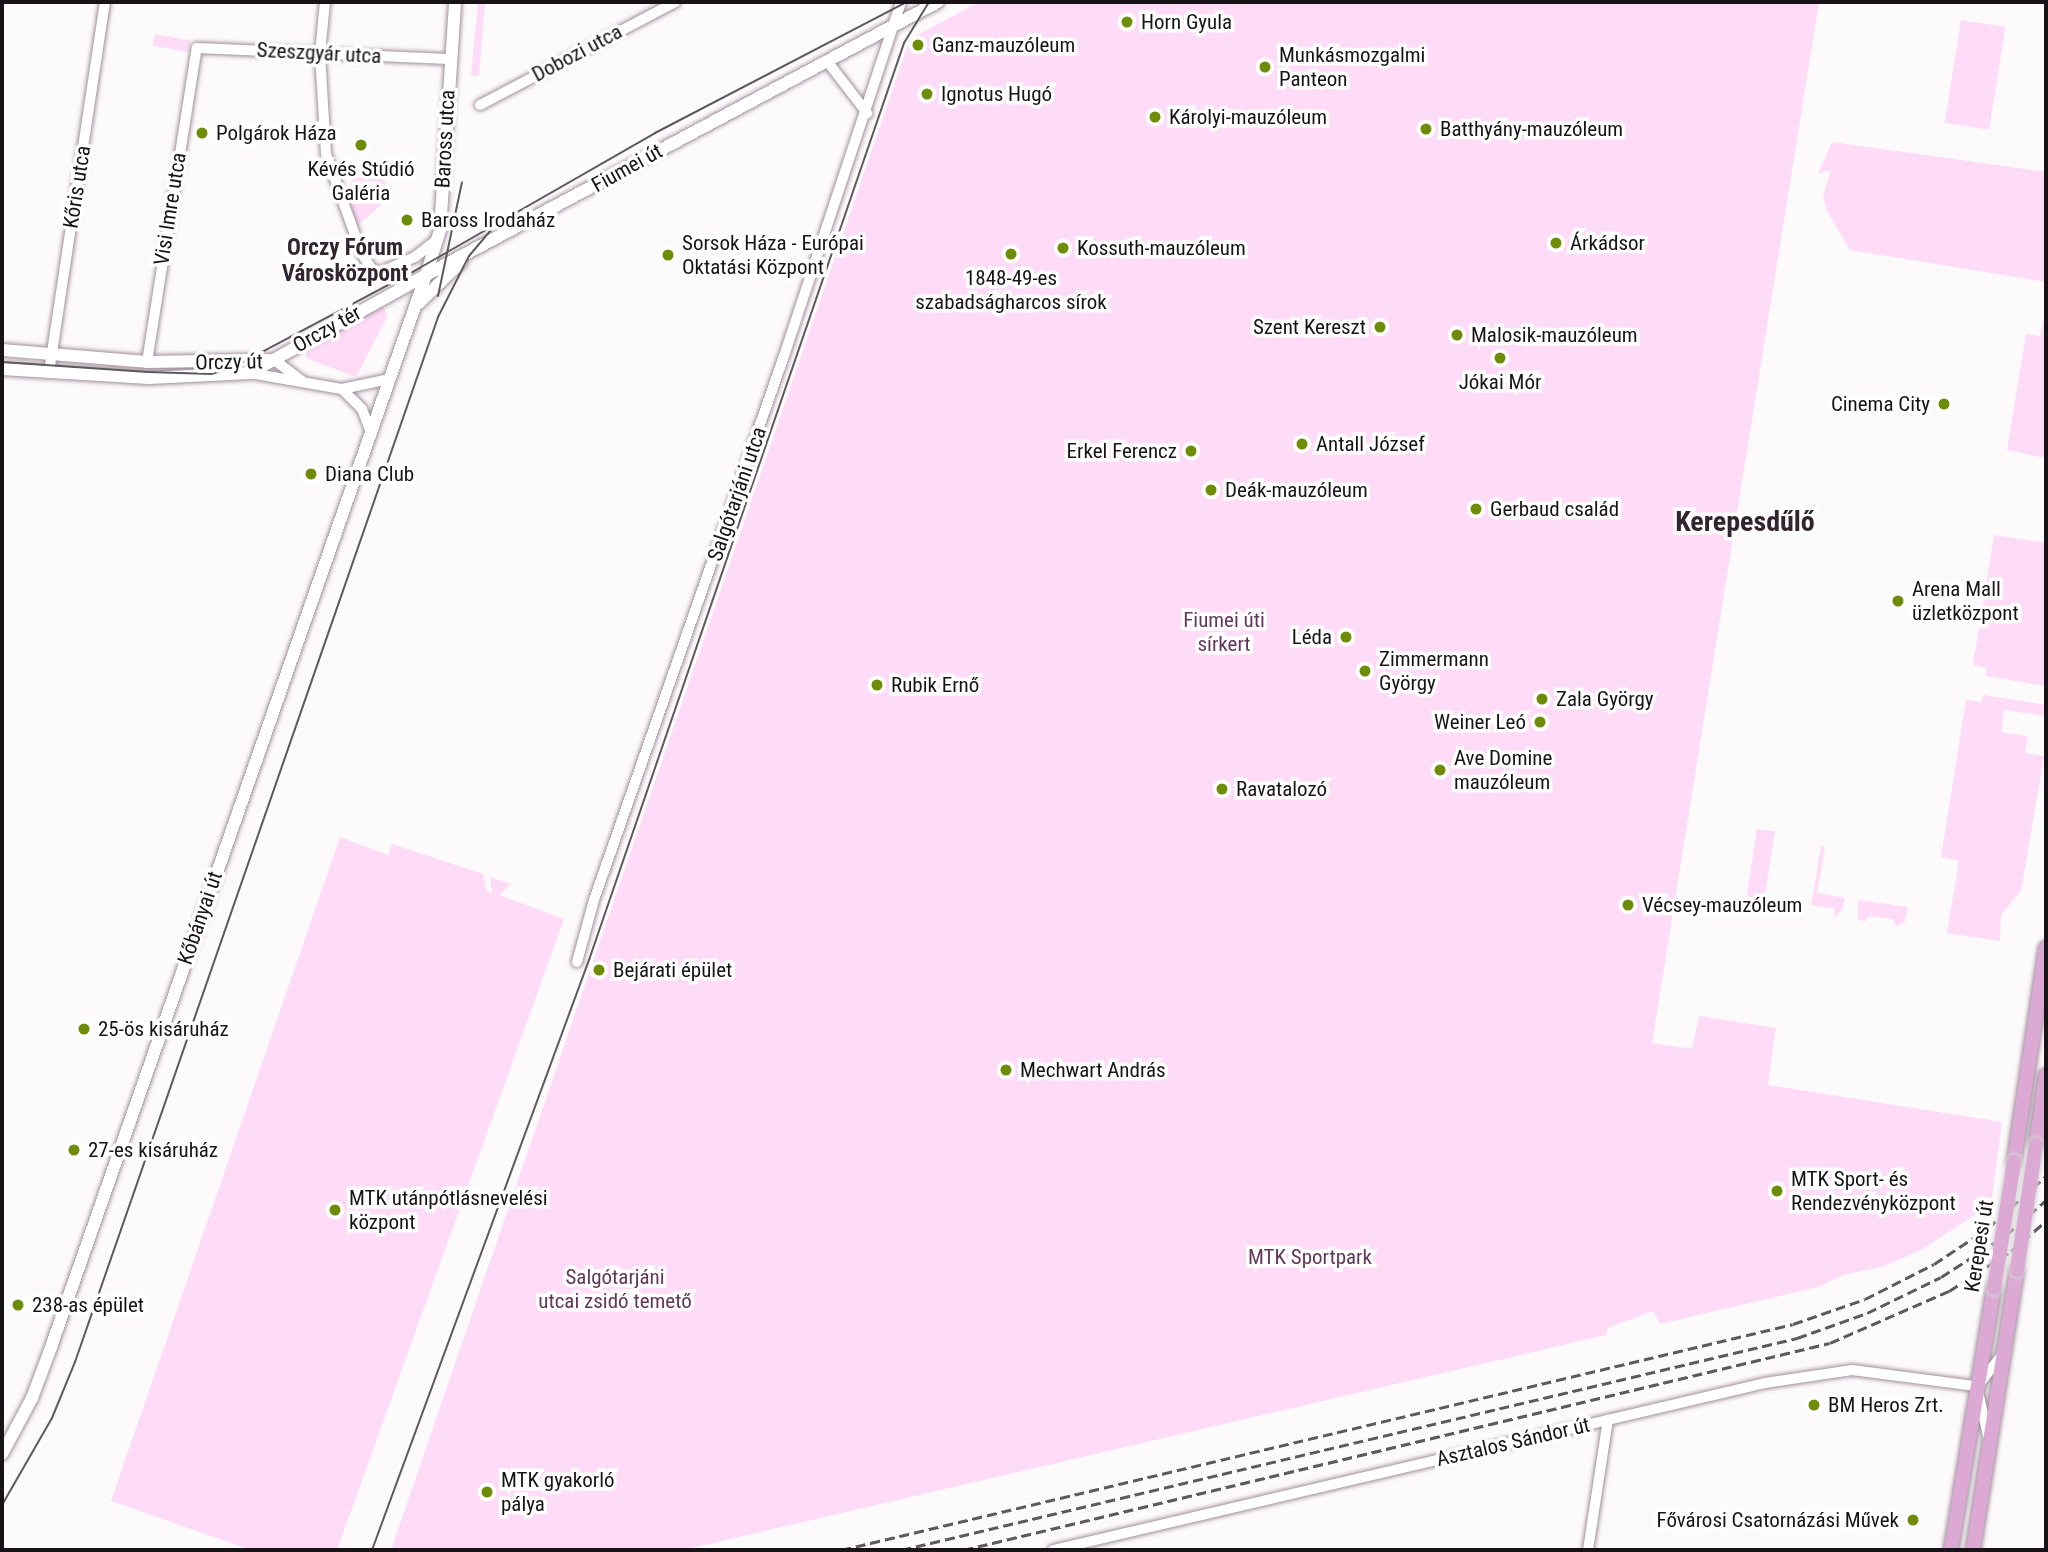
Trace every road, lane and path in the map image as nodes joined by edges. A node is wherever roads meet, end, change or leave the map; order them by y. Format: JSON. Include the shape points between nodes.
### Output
{"nodes":[{"id":1,"x":105,"y":2,"type":"edge"},
{"id":2,"x":325,"y":2,"type":"edge"},
{"id":3,"x":455,"y":2,"type":"edge"},
{"id":4,"x":675,"y":2,"type":"edge"},
{"id":5,"x":901,"y":2,"type":"edge"},
{"id":6,"x":938,"y":2,"type":"edge"},
{"id":7,"x":895,"y":25,"type":"junction"},
{"id":8,"x":320,"y":53,"type":"junction"},
{"id":9,"x":194,"y":56,"type":"joint"},
{"id":10,"x":449,"y":59,"type":"junction"},
{"id":11,"x":827,"y":61,"type":"junction"},
{"id":12,"x":480,"y":105,"type":"dead end"},
{"id":13,"x":867,"y":113,"type":"junction"},
{"id":14,"x":438,"y":239,"type":"junction"},
{"id":15,"x":481,"y":247,"type":"junction"},
{"id":16,"x":426,"y":275,"type":"junction"},
{"id":17,"x":414,"y":308,"type":"junction"},
{"id":18,"x":2,"y":350,"type":"edge"},
{"id":19,"x":52,"y":353,"type":"junction"},
{"id":20,"x":273,"y":359,"type":"junction"},
{"id":21,"x":147,"y":362,"type":"junction"},
{"id":22,"x":2,"y":369,"type":"edge"},
{"id":23,"x":49,"y":372,"type":"junction"},
{"id":24,"x":250,"y":373,"type":"junction"},
{"id":25,"x":282,"y":378,"type":"junction"},
{"id":26,"x":390,"y":379,"type":"junction"},
{"id":27,"x":303,"y":381,"type":"junction"},
{"id":28,"x":342,"y":388,"type":"junction"},
{"id":29,"x":371,"y":433,"type":"junction"},
{"id":30,"x":2046,"y":948,"type":"edge"},
{"id":31,"x":577,"y":962,"type":"dead end"},
{"id":32,"x":2046,"y":1076,"type":"edge"},
{"id":33,"x":2002,"y":1354,"type":"junction"},
{"id":34,"x":1976,"y":1387,"type":"junction"},
{"id":35,"x":1608,"y":1420,"type":"junction"},
{"id":36,"x":1989,"y":1440,"type":"junction"},
{"id":37,"x":2,"y":1454,"type":"edge"},
{"id":38,"x":1053,"y":1550,"type":"edge"},
{"id":39,"x":1588,"y":1550,"type":"edge"},
{"id":40,"x":1951,"y":1550,"type":"edge"},
{"id":41,"x":1973,"y":1550,"type":"edge"}],
"edges":[{"from":1,"to":19,"type":"street","name":"Kőris utca"},
{"from":2,"to":8,"type":"street"},
{"from":3,"to":10,"type":"main road","name":"Baross utca"},
{"from":4,"to":12,"type":"street","name":"Dobozi utca"},
{"from":5,"to":7,"type":"street","name":"Salgótarjáni utca"},
{"from":6,"to":7,"type":"main road","name":"Fiumei út"},
{"from":7,"to":11,"type":"main road","name":"Fiumei út"},
{"from":7,"to":13,"type":"street","name":"Salgótarjáni utca"},
{"from":8,"to":9,"type":"street","name":"Szeszgyár utca","via":[[197,48]]},
{"from":8,"to":10,"type":"street","name":"Szeszgyár utca"},
{"from":8,"to":14,"type":"street","via":[[326,154],[340,204],[367,264],[373,271],[391,270]]},
{"from":9,"to":21,"type":"street","name":"Visi Imre utca"},
{"from":10,"to":14,"type":"main road","name":"Baross utca"},
{"from":11,"to":13,"type":"street"},
{"from":11,"to":15,"type":"main road","name":"Fiumei út"},
{"from":13,"to":31,"type":"street","name":"Salgótarjáni utca","via":[[594,900]]},
{"from":14,"to":16,"type":"main road","name":"Baross utca"},
{"from":15,"to":16,"type":"main road","name":"Fiumei út"},
{"from":15,"to":17,"type":"main road"},
{"from":16,"to":17,"type":"main road"},
{"from":16,"to":20,"type":"main road","name":"Orczy tér"},
{"from":17,"to":26,"type":"main road"},
{"from":18,"to":19,"type":"main road","name":"Orczy út"},
{"from":19,"to":21,"type":"main road","name":"Orczy út"},
{"from":19,"to":23,"type":"street","name":"Kőris utca"},
{"from":20,"to":21,"type":"main road","name":"Orczy út","via":[[230,364]]},
{"from":20,"to":24,"type":"main road","name":"Orczy út"},
{"from":20,"to":25,"type":"street","name":"Orczy tér"},
{"from":20,"to":27,"type":"street","name":"Orczy tér"},
{"from":22,"to":23,"type":"main road","name":"Orczy út"},
{"from":23,"to":24,"type":"main road","name":"Orczy út","via":[[211,378]]},
{"from":24,"to":25,"type":"street","name":"Orczy tér"},
{"from":25,"to":27,"type":"street","name":"Orczy tér"},
{"from":26,"to":28,"type":"street","name":"Orczy tér"},
{"from":26,"to":29,"type":"main road","name":"Kőbányai út"},
{"from":27,"to":28,"type":"street","name":"Orczy tér"},
{"from":28,"to":29,"type":"street","via":[[362,410]]},
{"from":29,"to":37,"type":"main road","name":"Kőbányai út","via":[[50,1350]]},
{"from":30,"to":34,"type":"main road","name":"Kerepesi út","bridge":true},
{"from":32,"to":33,"type":"main road","name":"Kerepesi út","bridge":true},
{"from":33,"to":34,"type":"street"},
{"from":33,"to":36,"type":"main road","name":"Kerepesi út"},
{"from":34,"to":35,"type":"street","name":"Asztalos Sándor út","via":[[1840,1370]]},
{"from":34,"to":36,"type":"street"},
{"from":34,"to":40,"type":"main road","name":"Kerepesi út"},
{"from":35,"to":38,"type":"street","name":"Asztalos Sándor út"},
{"from":35,"to":39,"type":"street"},
{"from":36,"to":41,"type":"main road","name":"Kerepesi út"}]}
